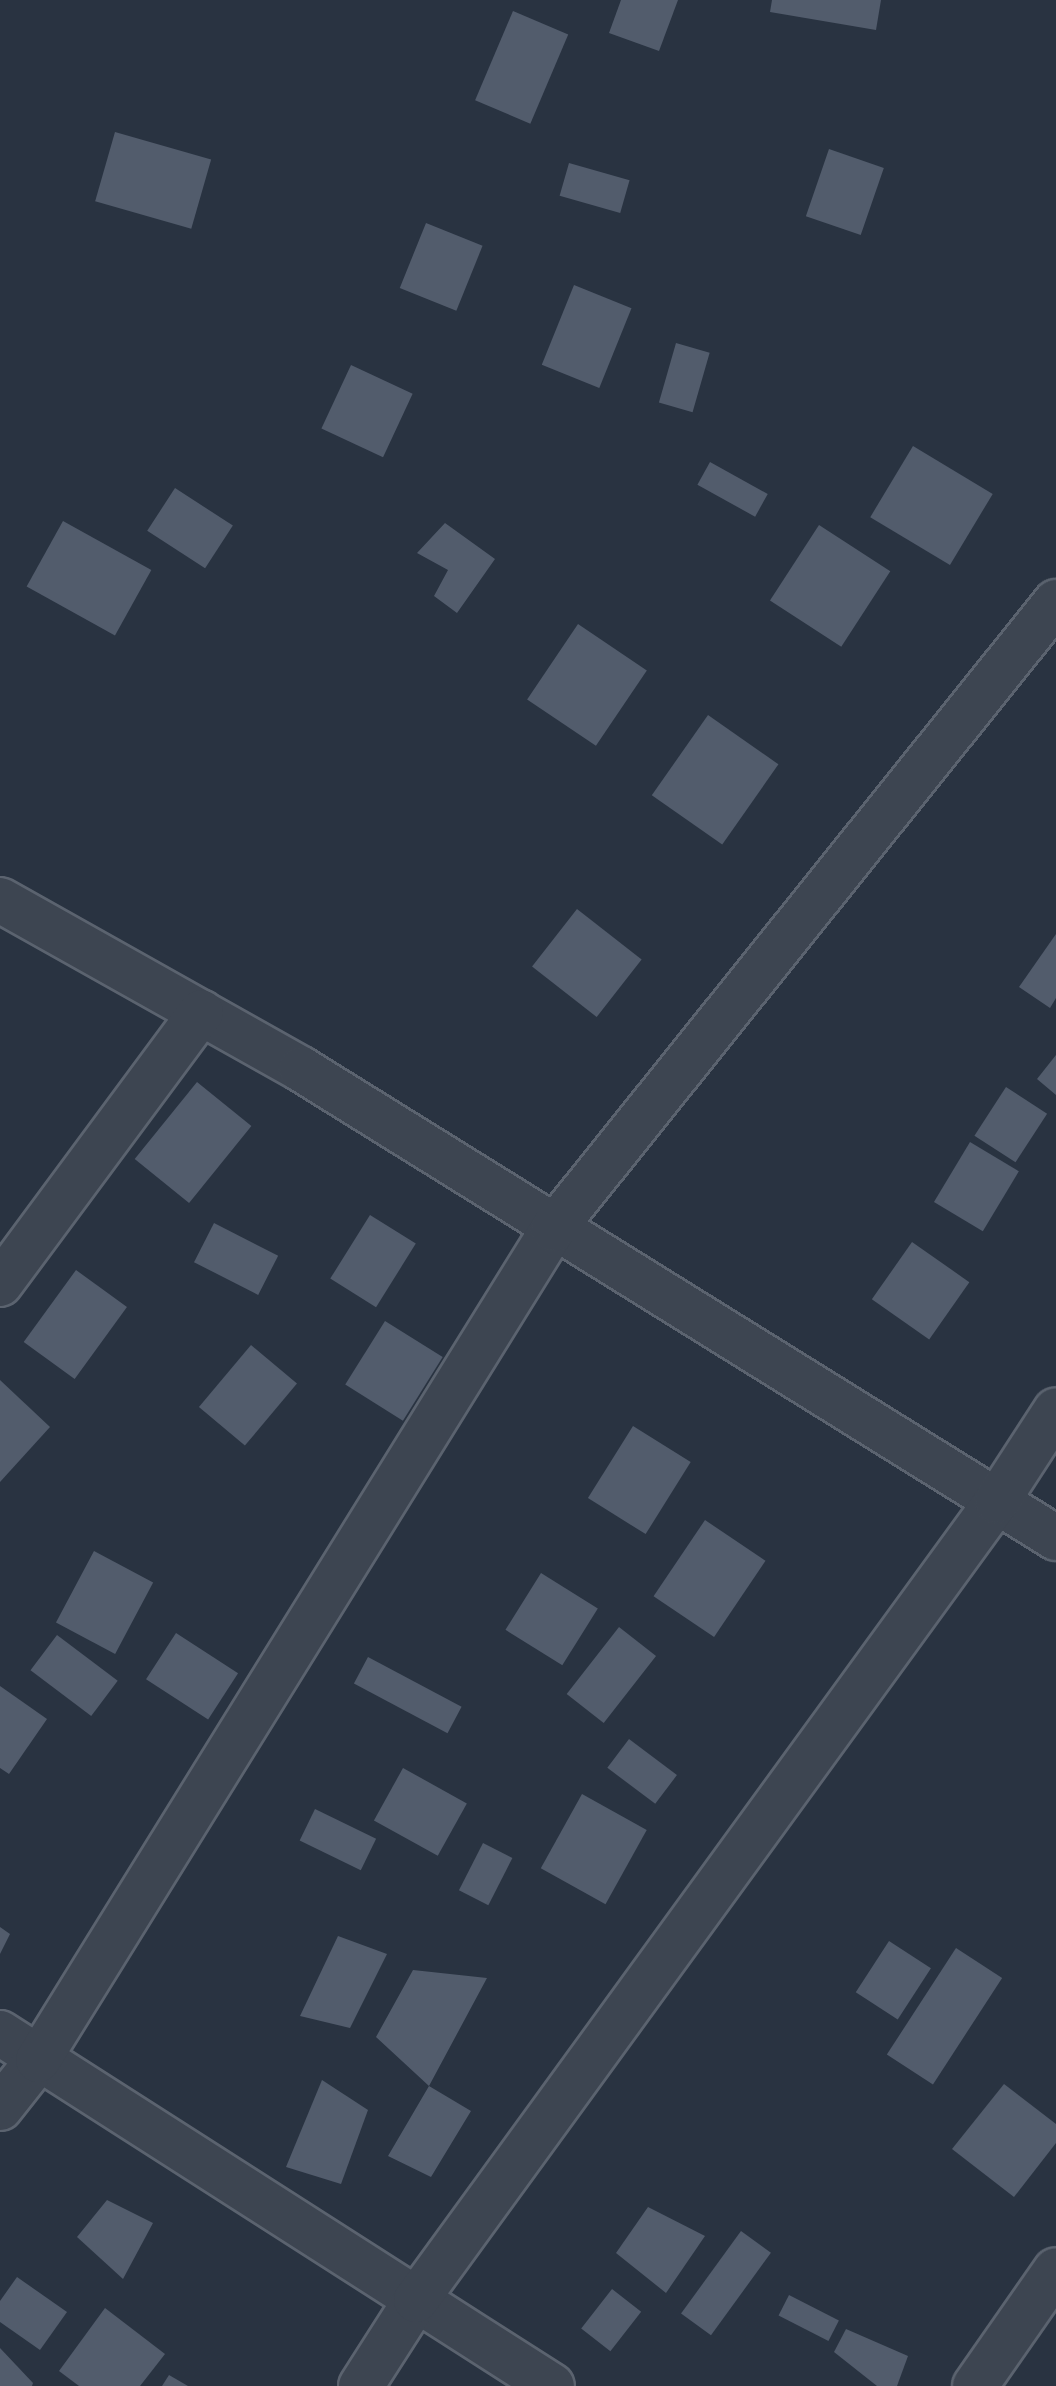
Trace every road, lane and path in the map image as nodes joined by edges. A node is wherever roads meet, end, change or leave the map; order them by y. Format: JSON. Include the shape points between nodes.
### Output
{"nodes":[{"id":1,"x":1056,"y":602,"type":"edge"},
{"id":2,"x":0,"y":900,"type":"edge"},
{"id":3,"x":201,"y":1012,"type":"junction"},
{"id":4,"x":553,"y":1229,"type":"junction"},
{"id":5,"x":0,"y":1284,"type":"edge"},
{"id":6,"x":1056,"y":1410,"type":"edge"},
{"id":7,"x":997,"y":1501,"type":"junction"},
{"id":8,"x":1056,"y":1538,"type":"edge"},
{"id":9,"x":0,"y":2033,"type":"edge"},
{"id":10,"x":38,"y":2060,"type":"junction"},
{"id":11,"x":0,"y":2108,"type":"edge"},
{"id":12,"x":1056,"y":2270,"type":"edge"},
{"id":13,"x":416,"y":2300,"type":"junction"},
{"id":14,"x":361,"y":2386,"type":"edge"},
{"id":15,"x":552,"y":2386,"type":"edge"},
{"id":16,"x":975,"y":2386,"type":"edge"}],
"edges":[{"from":1,"to":4,"type":"street"},
{"from":2,"to":3,"type":"street"},
{"from":3,"to":4,"type":"street"},
{"from":3,"to":5,"type":"street"},
{"from":4,"to":7,"type":"street"},
{"from":4,"to":10,"type":"street"},
{"from":6,"to":7,"type":"street"},
{"from":7,"to":8,"type":"street"},
{"from":7,"to":13,"type":"street"},
{"from":9,"to":10,"type":"street"},
{"from":10,"to":11,"type":"street"},
{"from":10,"to":13,"type":"street"},
{"from":12,"to":16,"type":"street"},
{"from":13,"to":14,"type":"street"},
{"from":13,"to":15,"type":"street"}]}
